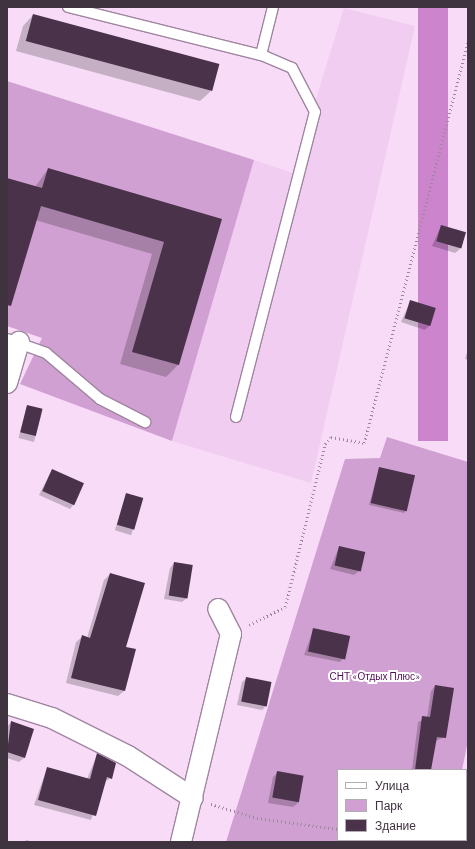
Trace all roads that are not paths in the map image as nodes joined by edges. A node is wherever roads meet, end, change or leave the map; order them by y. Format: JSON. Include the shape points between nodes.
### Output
{"nodes":[{"id":1,"x":68,"y":7,"type":"edge"},
{"id":2,"x":273,"y":7,"type":"edge"},
{"id":3,"x":261,"y":55,"type":"junction"},
{"id":4,"x":13,"y":341,"type":"edge"},
{"id":5,"x":7,"y":383,"type":"edge"},
{"id":6,"x":236,"y":417,"type":"dead end"},
{"id":7,"x":145,"y":422,"type":"dead end"},
{"id":8,"x":218,"y":609,"type":"dead end"},
{"id":9,"x":7,"y":704,"type":"edge"},
{"id":10,"x":193,"y":798,"type":"junction"},
{"id":11,"x":180,"y":842,"type":"edge"}],
"edges":[{"from":1,"to":3,"type":"lane"},
{"from":2,"to":3,"type":"lane"},
{"from":3,"to":6,"type":"lane","via":[[292,68],[315,112]]},
{"from":4,"to":5,"type":"street"},
{"from":4,"to":7,"type":"lane","via":[[46,353],[100,399]]},
{"from":8,"to":10,"type":"street","via":[[231,634]]},
{"from":9,"to":10,"type":"street","via":[[52,718],[128,756]]},
{"from":10,"to":11,"type":"street"}]}
